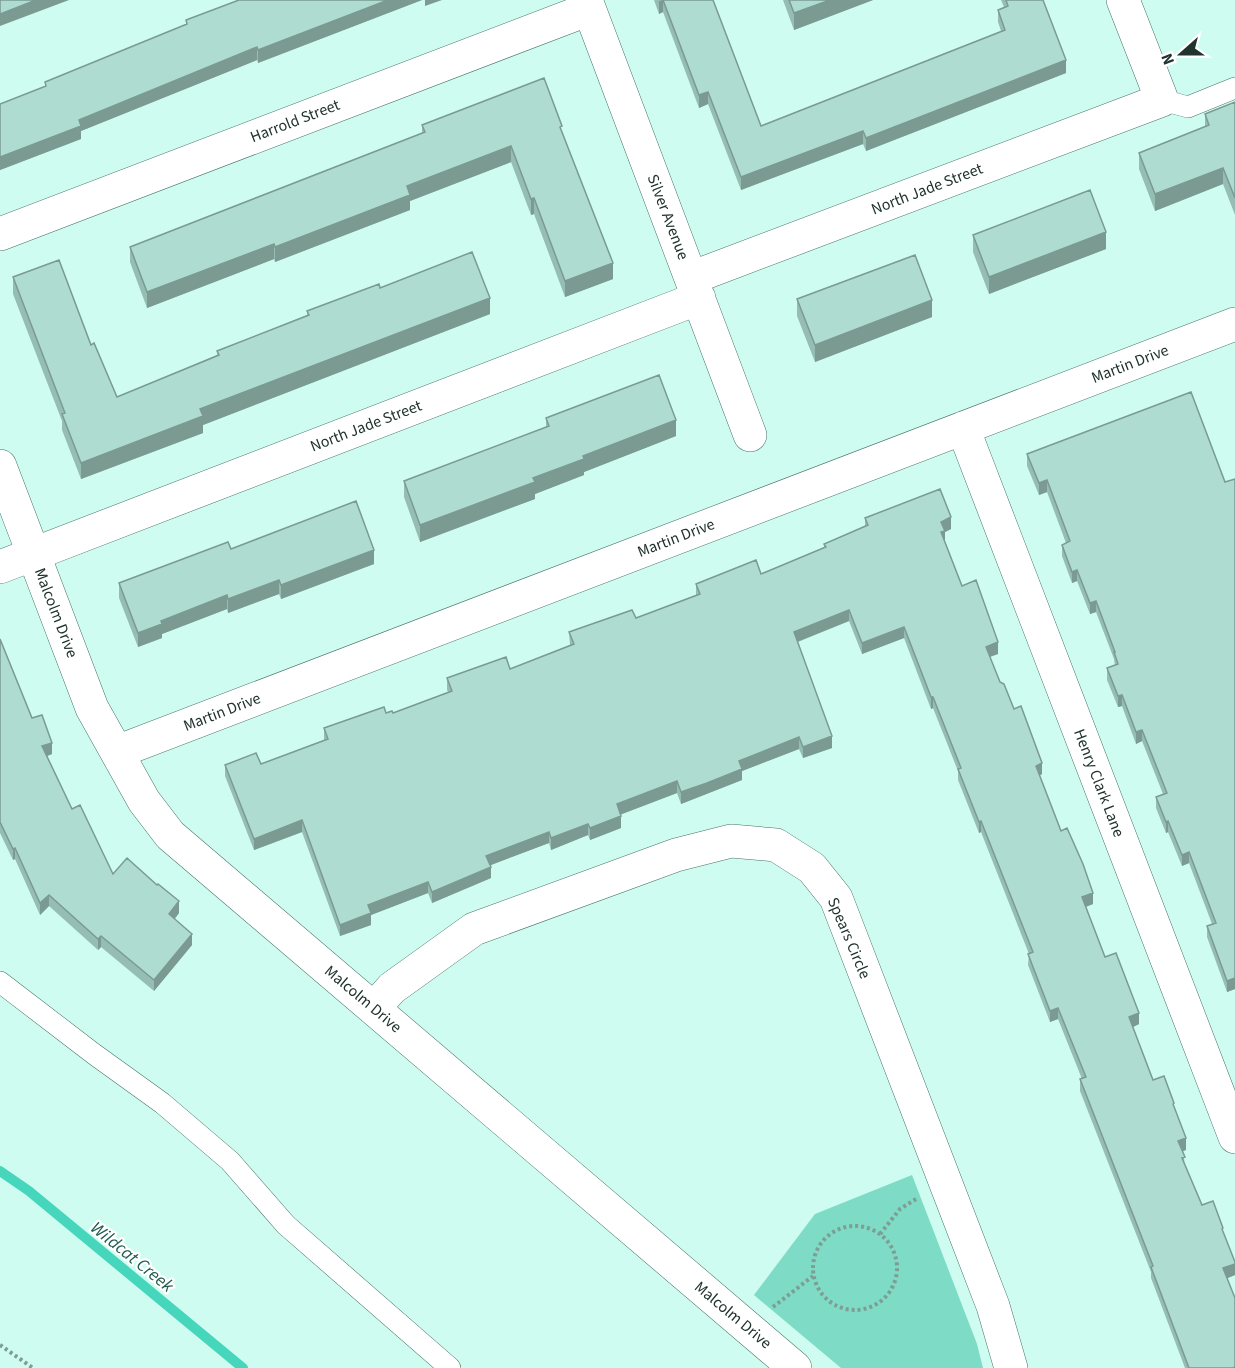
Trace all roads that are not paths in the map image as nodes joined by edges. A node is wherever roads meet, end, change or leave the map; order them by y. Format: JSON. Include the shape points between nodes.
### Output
{"nodes":[{"id":1,"x":1123,"y":0,"type":"edge"},
{"id":2,"x":588,"y":4,"type":"edge"},
{"id":3,"x":1235,"y":88,"type":"edge"},
{"id":4,"x":1162,"y":100,"type":"junction"},
{"id":5,"x":0,"y":234,"type":"edge"},
{"id":6,"x":695,"y":288,"type":"junction"},
{"id":7,"x":1232,"y":334,"type":"edge"},
{"id":8,"x":963,"y":428,"type":"junction"},
{"id":9,"x":750,"y":435,"type":"dead end"},
{"id":10,"x":0,"y":466,"type":"edge"},
{"id":11,"x":34,"y":553,"type":"junction"},
{"id":12,"x":0,"y":567,"type":"edge"},
{"id":13,"x":117,"y":752,"type":"junction"},
{"id":14,"x":0,"y":982,"type":"edge"},
{"id":15,"x":374,"y":1008,"type":"junction"},
{"id":16,"x":1235,"y":1137,"type":"edge"},
{"id":17,"x":450,"y":1368,"type":"edge"},
{"id":18,"x":795,"y":1368,"type":"edge"},
{"id":19,"x":1011,"y":1368,"type":"edge"}],
"edges":[{"from":1,"to":4,"type":"street"},
{"from":2,"to":5,"type":"street","name":"Harrold Street"},
{"from":2,"to":6,"type":"street","name":"Silver Avenue"},
{"from":3,"to":4,"type":"lane","via":[[1188,107]]},
{"from":4,"to":6,"type":"street","name":"North Jade Street"},
{"from":6,"to":9,"type":"street","name":"Silver Avenue"},
{"from":6,"to":11,"type":"street","name":"North Jade Street"},
{"from":7,"to":8,"type":"street","name":"Martin Drive"},
{"from":8,"to":13,"type":"street","name":"Martin Drive"},
{"from":8,"to":16,"type":"street","name":"Henry Clark Lane"},
{"from":10,"to":11,"type":"street","name":"Malcolm Drive"},
{"from":11,"to":12,"type":"street","name":"North Jade Street"},
{"from":11,"to":13,"type":"street","name":"Malcolm Drive","via":[[92,708]]},
{"from":13,"to":15,"type":"street","name":"Malcolm Drive","via":[[144,801],[170,835]]},
{"from":14,"to":17,"type":"lane","via":[[162,1103],[230,1161],[286,1225]]},
{"from":15,"to":18,"type":"street","name":"Malcolm Drive"},
{"from":15,"to":19,"type":"street","name":"Spears Circle","via":[[393,988],[474,929],[676,855],[731,841],[776,845],[812,868],[836,898],[993,1306]]}]}
